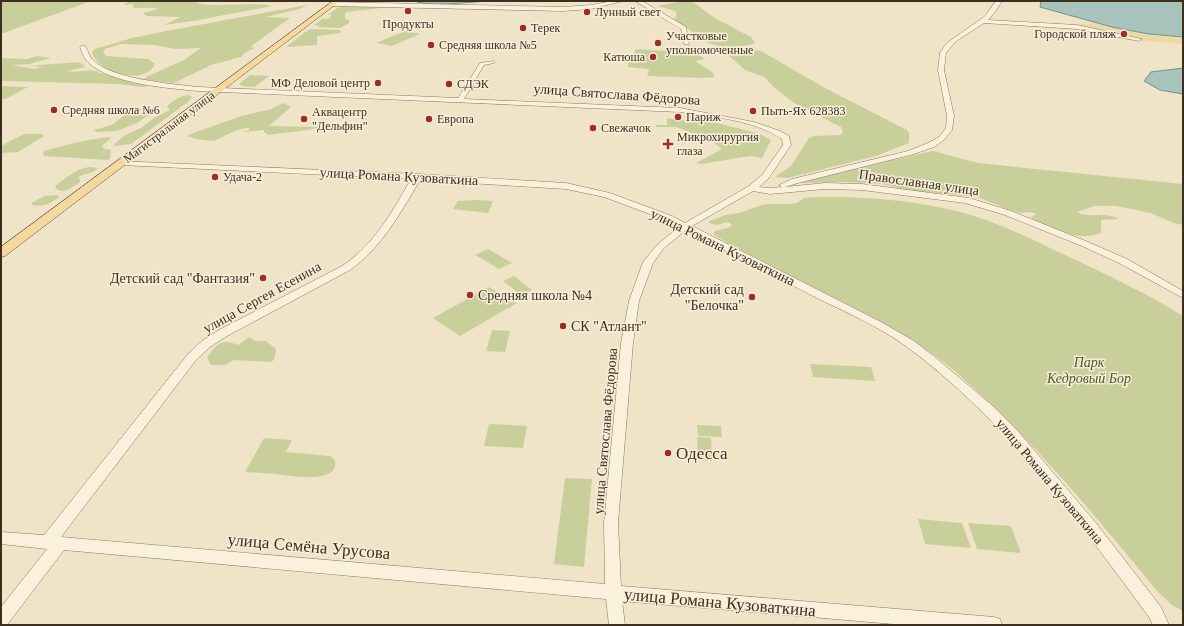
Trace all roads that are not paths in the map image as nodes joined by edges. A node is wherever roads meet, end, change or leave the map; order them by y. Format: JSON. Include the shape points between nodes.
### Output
{"nodes":[{"id":1,"x":620,"y":1,"type":"edge"},
{"id":2,"x":638,"y":1,"type":"edge"},
{"id":3,"x":999,"y":1,"type":"edge"},
{"id":4,"x":334,"y":3,"type":"edge"},
{"id":5,"x":984,"y":22,"type":"junction"},
{"id":6,"x":1139,"y":39,"type":"dead end"},
{"id":7,"x":687,"y":44,"type":"dead end"},
{"id":8,"x":83,"y":47,"type":"dead end"},
{"id":9,"x":492,"y":62,"type":"dead end"},
{"id":10,"x":219,"y":90,"type":"junction"},
{"id":11,"x":460,"y":100,"type":"junction"},
{"id":12,"x":121,"y":163,"type":"junction"},
{"id":13,"x":417,"y":177,"type":"junction"},
{"id":14,"x":752,"y":188,"type":"junction"},
{"id":15,"x":770,"y":191,"type":"junction"},
{"id":16,"x":686,"y":226,"type":"junction"},
{"id":17,"x":1,"y":252,"type":"edge"},
{"id":18,"x":1183,"y":294,"type":"edge"},
{"id":19,"x":1,"y":538,"type":"edge"},
{"id":20,"x":54,"y":542,"type":"junction"},
{"id":21,"x":613,"y":592,"type":"junction"},
{"id":22,"x":1,"y":620,"type":"edge"},
{"id":23,"x":617,"y":625,"type":"edge"},
{"id":24,"x":994,"y":625,"type":"edge"},
{"id":25,"x":1161,"y":625,"type":"edge"}],
"edges":[{"from":1,"to":4,"type":"street","via":[[563,9]]},
{"from":2,"to":7,"type":"street","via":[[684,28]]},
{"from":3,"to":5,"type":"street"},
{"from":4,"to":10,"type":"main road","name":"Магистральная улица"},
{"from":5,"to":6,"type":"street","via":[[1077,27]]},
{"from":5,"to":15,"type":"street","via":[[946,46],[942,53],[950,125],[938,141],[903,154],[788,183]]},
{"from":8,"to":10,"type":"street","name":"улица Святослава Фёдорова","via":[[90,61],[109,72],[159,84]]},
{"from":9,"to":11,"type":"street","via":[[482,64]]},
{"from":10,"to":11,"type":"street","name":"улица Святослава Фёдорова"},
{"from":10,"to":12,"type":"main road","name":"Магистральная улица"},
{"from":11,"to":14,"type":"street","name":"улица Святослава Фёдорова","via":[[680,110],[720,117],[776,132],[786,138],[786,145],[765,177]]},
{"from":12,"to":13,"type":"street","name":"улица Романа Кузоваткина"},
{"from":12,"to":17,"type":"main road","name":"Магистральная улица"},
{"from":13,"to":16,"type":"street","name":"улица Романа Кузоваткина","via":[[580,188],[617,198]]},
{"from":13,"to":20,"type":"street","name":"улица Сергея Есенина","via":[[380,238],[360,259],[223,333],[192,357]]},
{"from":14,"to":15,"type":"street","name":"Православная улица"},
{"from":14,"to":16,"type":"street","name":"улица Святослава Фёдорова"},
{"from":15,"to":18,"type":"street","name":"Православная улица","via":[[848,186],[966,200],[1008,213],[1084,244],[1123,261]]},
{"from":16,"to":21,"type":"street","name":"улица Святослава Фёдорова","via":[[661,246],[648,262],[634,301],[627,343],[613,491]]},
{"from":16,"to":25,"type":"street","name":"улица Романа Кузоваткина","via":[[877,324],[921,352],[957,382],[1028,451],[1100,540],[1155,612]]},
{"from":19,"to":20,"type":"street","name":"улица Семёна Урусова"},
{"from":20,"to":21,"type":"street","name":"улица Семёна Урусова"},
{"from":20,"to":22,"type":"street","name":"улица Сергея Есенина"},
{"from":21,"to":23,"type":"street","name":"улица Святослава Фёдорова"},
{"from":21,"to":24,"type":"street","name":"улица Романа Кузоваткина"}]}
